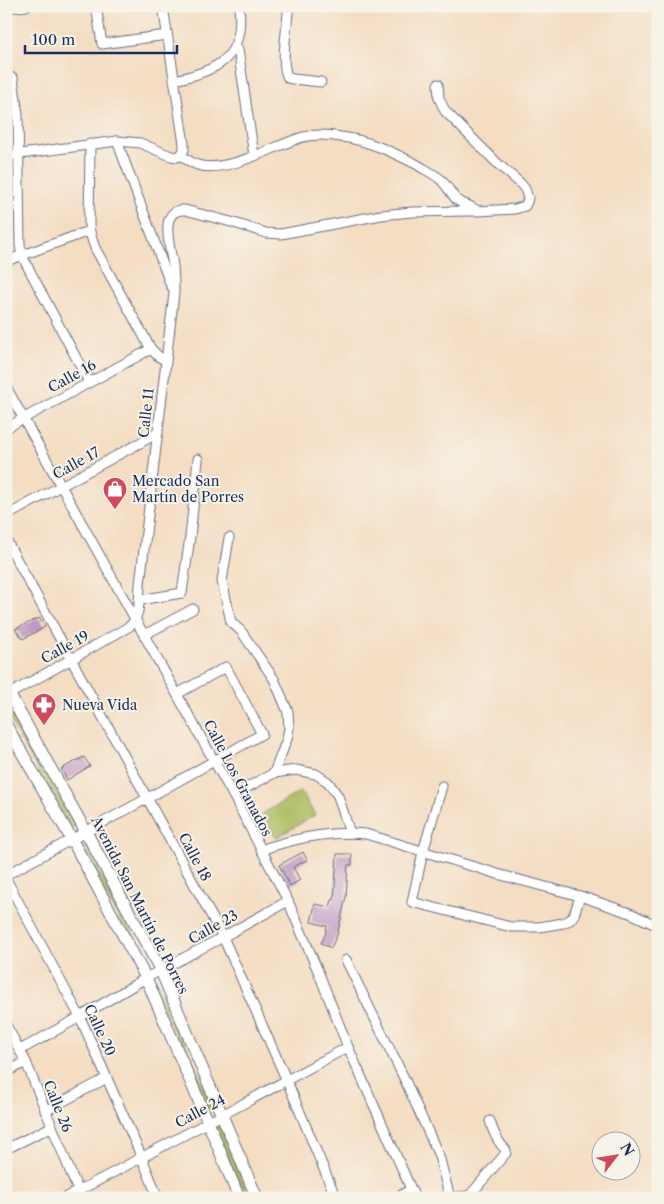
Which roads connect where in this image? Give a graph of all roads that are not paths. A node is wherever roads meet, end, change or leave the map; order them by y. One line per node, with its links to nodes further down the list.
1 (26, 6): 6 (street)
2 (96, 6): 7 (street)
3 (163, 6): 7 (street)
4 (238, 6): 8 (street)
5 (288, 6): 11 (street)
6 (6, 8)
7 (167, 35): 10 (street)
8 (235, 46): 10 (street); 18 (street)
9 (6, 77): 15 (street)
10 (174, 80): 16 (street)
11 (321, 82)
12 (438, 84): 19 (street)
13 (118, 140): 14 (street); 16 (street); 23 (street)
14 (90, 144): 15 (street); 20 (street)
15 (19, 155): 17 (street); 21 (street)
16 (181, 155): 18 (street)
17 (6, 156)
18 (254, 156): 19 (street)
19 (478, 211): 23 (street, Calle 11)
20 (89, 231): 21 (street); 24 (street)
21 (22, 256): 22 (street); 26 (street)
22 (6, 261)
23 (174, 293): 25 (street, Calle 11)
24 (151, 349): 25 (street); 26 (street, Calle 16)
25 (166, 360): 30 (street, Calle 11)
26 (89, 382): 28 (street, Calle 16)
27 (6, 387): 28 (street, Calle Los Granados)
28 (24, 419): 29 (street, Calle 16); 32 (street, Calle Los Granados)
29 (6, 428)
30 (158, 433): 32 (street, Calle 17); 36 (street, Calle 11)
31 (198, 459): 36 (street)
32 (61, 486): 33 (street, Calle 17); 38 (street, Calle Los Granados)
33 (6, 516)
34 (229, 538): 45 (street)
35 (6, 540): 40 (street, Calle 18)
36 (139, 600): 38 (street, Calle 11)
37 (193, 609): 39 (street)
38 (136, 620): 39 (street, Calle Los Granados); 40 (street, Calle 19)
39 (144, 634): 42 (street, Calle Los Granados)
40 (72, 659): 41 (street, Calle 19); 48 (street, Calle 18)
41 (7, 693): 49 (main road, Avenida San Martín de Porres)
42 (177, 694): 44 (street, Calle Los Granados); 44 (street)
43 (6, 724): 51 (main road, Avenida San Martín de Porres)
44 (214, 761): 47 (street, Calle Los Granados); 48 (street)
45 (274, 773): 47 (street); 50 (street)
46 (442, 786): 53 (street)
47 (233, 795): 52 (street, Calle Los Granados)
48 (148, 798): 49 (street); 59 (street, Calle 18)
49 (86, 832): 51 (street); 61 (main road, Avenida San Martín de Porres)
50 (350, 833): 52 (street); 53 (street)
51 (72, 840): 54 (street); 62 (main road, Avenida San Martín de Porres)
52 (261, 850): 57 (street, Calle Los Granados)
53 (423, 852): 56 (street); 56 (street)
54 (6, 875)
55 (6, 879): 63 (street, Calle 20)
56 (580, 896): 58 (street)
57 (288, 901): 59 (street, Calle 23); 65 (street, Calle Los Granados)
58 (658, 926)
59 (223, 937): 61 (street, Calle 23); 70 (street, Calle 18)
60 (346, 960): 73 (street)
61 (161, 971): 62 (street, Calle 23); 72 (main road, Avenida San Martín de Porres)
62 (146, 978): 63 (street, Calle 23); 74 (main road, Avenida San Martín de Porres)
63 (80, 1017): 66 (street, Calle 23); 69 (street, Calle 20)
64 (6, 1025): 66 (street, Calle 26)
65 (348, 1047): 70 (street, Calle 24); 79 (street, Calle Los Granados)
66 (20, 1050): 67 (street, Calle 26)
67 (26, 1062): 68 (street); 71 (street, Calle 26)
68 (6, 1072)
69 (107, 1078): 71 (street); 77 (street, Calle 20)
70 (287, 1081): 72 (street, Calle 24); 84 (street, Calle 18)
71 (45, 1111): 75 (street, Calle 26)
72 (222, 1115): 74 (street, Calle 24); 83 (main road, Avenida San Martín de Porres)
73 (490, 1121)
74 (208, 1122): 77 (street, Calle 24); 82 (main road, Avenida San Martín de Porres)
75 (51, 1127): 76 (street); 78 (street, Calle 26)
76 (6, 1149)
77 (142, 1158): 78 (street, Calle 24); 81 (street, Calle 20)
78 (79, 1194): 80 (street, Calle 24)
79 (413, 1194): 85 (street)
80 (65, 1198)
81 (158, 1198)
82 (239, 1198)
83 (257, 1198)
84 (336, 1198)
85 (397, 1198)

